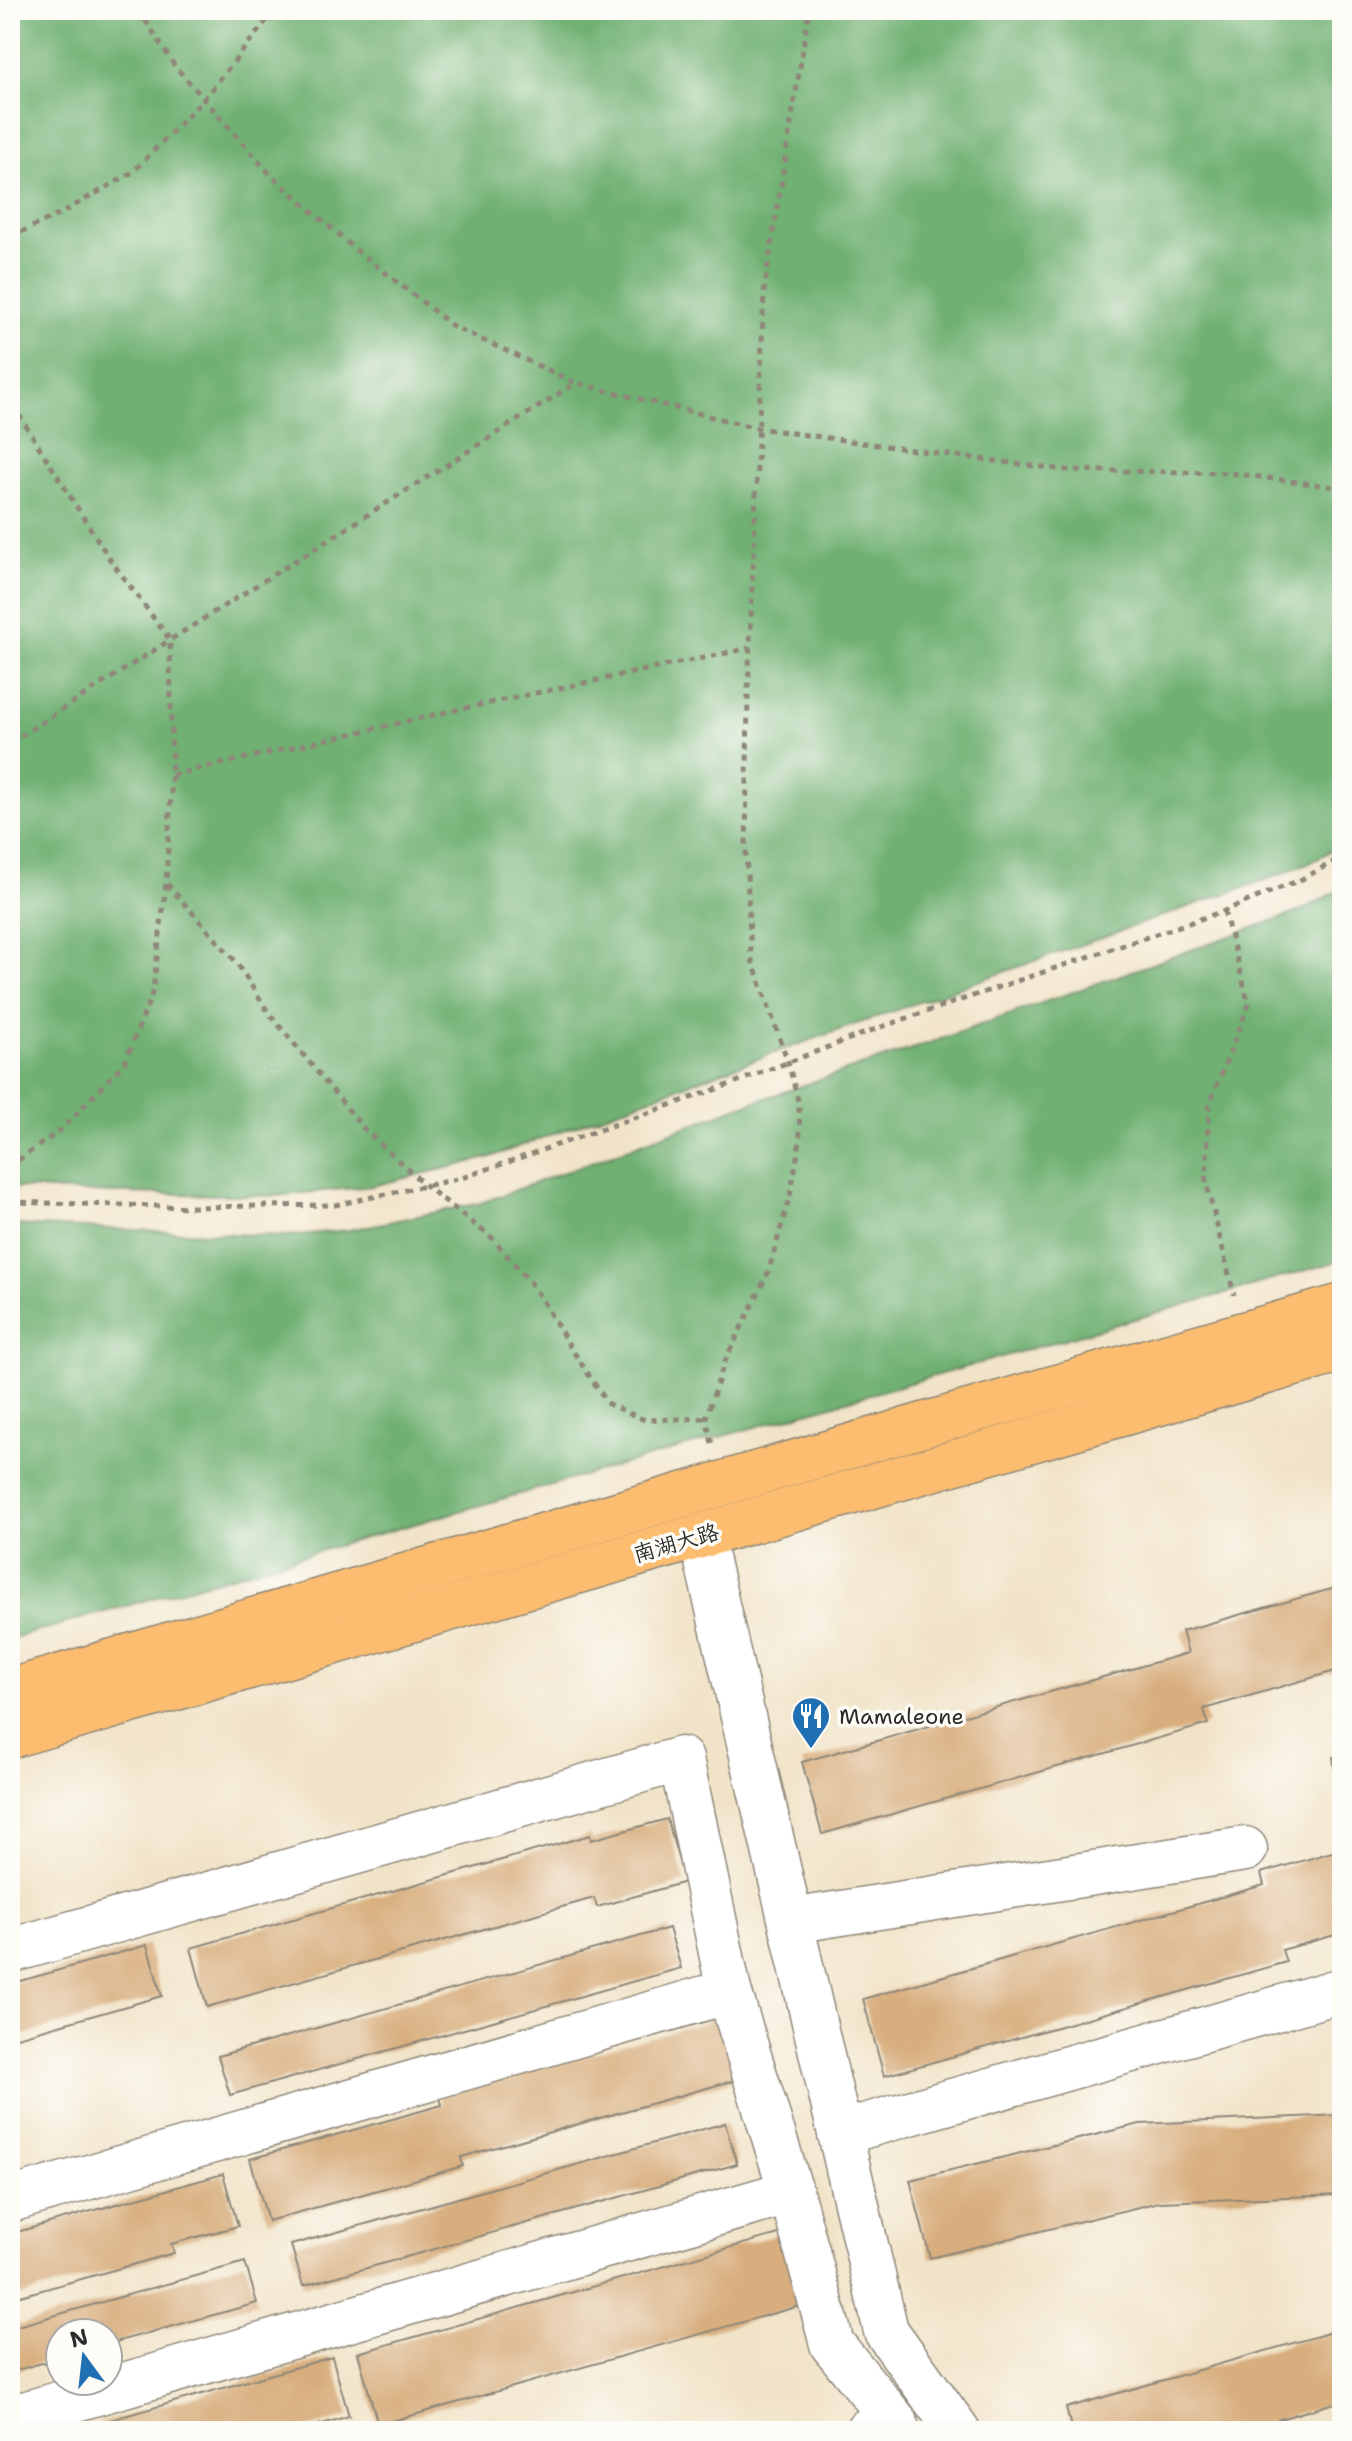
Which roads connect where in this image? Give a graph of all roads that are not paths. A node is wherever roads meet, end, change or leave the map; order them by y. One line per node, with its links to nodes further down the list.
1 (1342, 1306): 4 (main road, 南湖大路)
2 (1342, 1350): 3 (main road, 南湖大路)
3 (701, 1536): 5 (main road, 南湖大路); 7 (street)
4 (10, 1691)
5 (10, 1736)
6 (1245, 1849): 7 (street)
7 (791, 1921): 11 (street)
8 (10, 1951): 10 (street)
9 (1342, 1990): 11 (street)
10 (729, 1991): 12 (street); 13 (street)
11 (840, 2133): 16 (street)
12 (791, 2192): 14 (street); 15 (street)
13 (10, 2200)
14 (10, 2418)
15 (867, 2431)
16 (958, 2431)

